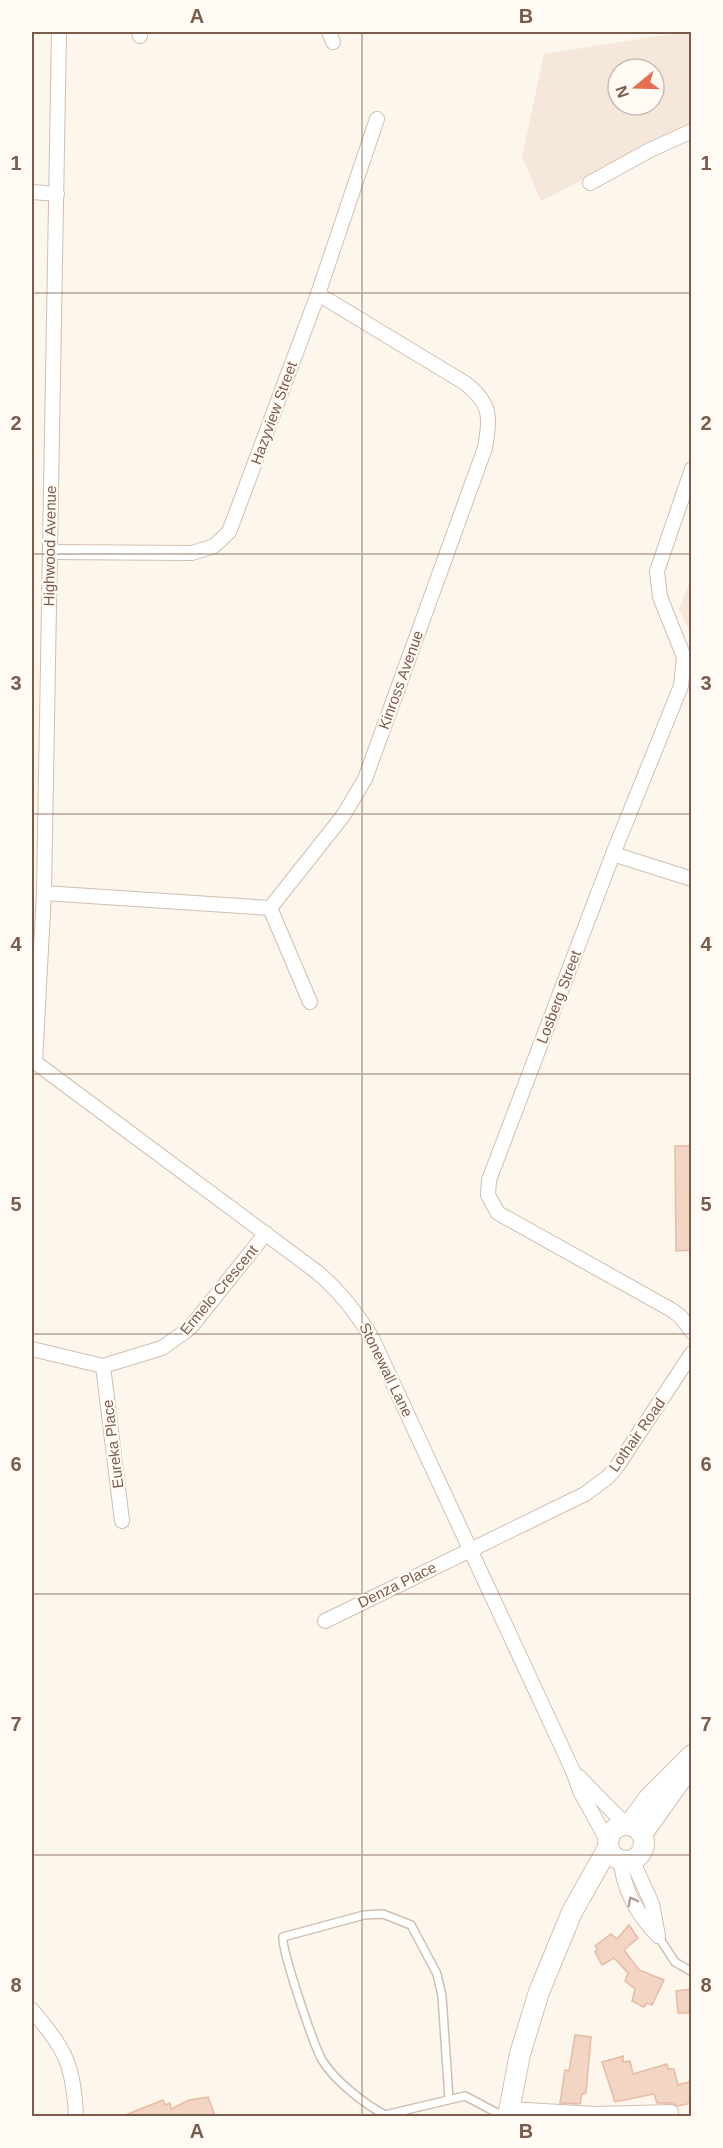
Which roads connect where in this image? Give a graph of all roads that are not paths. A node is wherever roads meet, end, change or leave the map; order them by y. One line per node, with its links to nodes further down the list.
1 (59, 32): 6 (street, Highwood Avenue)
2 (377, 118): 7 (street, Hazyview Street)
3 (692, 130): 4 (street)
4 (590, 183)
5 (32, 192): 6 (street)
6 (57, 194): 9 (street, Highwood Avenue)
7 (318, 294): 9 (street, Hazyview Street); 13 (street, Kinross Avenue)
8 (692, 469): 10 (street, Losberg Street)
9 (50, 552): 12 (street, Highwood Avenue)
10 (613, 854): 11 (street); 17 (street, Losberg Street)
11 (692, 879)
12 (44, 893): 13 (street); 15 (street, Highwood Avenue)
13 (270, 908): 14 (street)
14 (310, 1002)
15 (33, 1061): 16 (street, Stonewall Lane)
16 (266, 1233): 20 (street, Ermelo Crescent); 22 (street, Stonewall Lane)
17 (690, 1329)
18 (32, 1349): 20 (street, Ermelo Crescent)
19 (692, 1353): 22 (street, Lothair Road)
20 (103, 1366): 21 (street, Eureka Place)
21 (122, 1521)
22 (470, 1549): 23 (street, Denza Place); 26 (street, Stonewall Lane)
23 (325, 1621)
24 (692, 1755): 27 (street)
25 (692, 1760): 27 (street)
26 (573, 1771): 27 (street, Stonewall Lane); 28 (street, Stonewall Lane)
27 (632, 1828): 28 (street); 28 (street)
28 (617, 1853): 29 (street, Stonewall Lane); 34 (street)
29 (658, 1936): 30 (lane)
30 (692, 1972)
31 (32, 2010): 35 (street)
32 (449, 2099): 32 (lane); 34 (lane)
33 (671, 2112): 34 (street)
34 (507, 2114)
35 (76, 2116)

